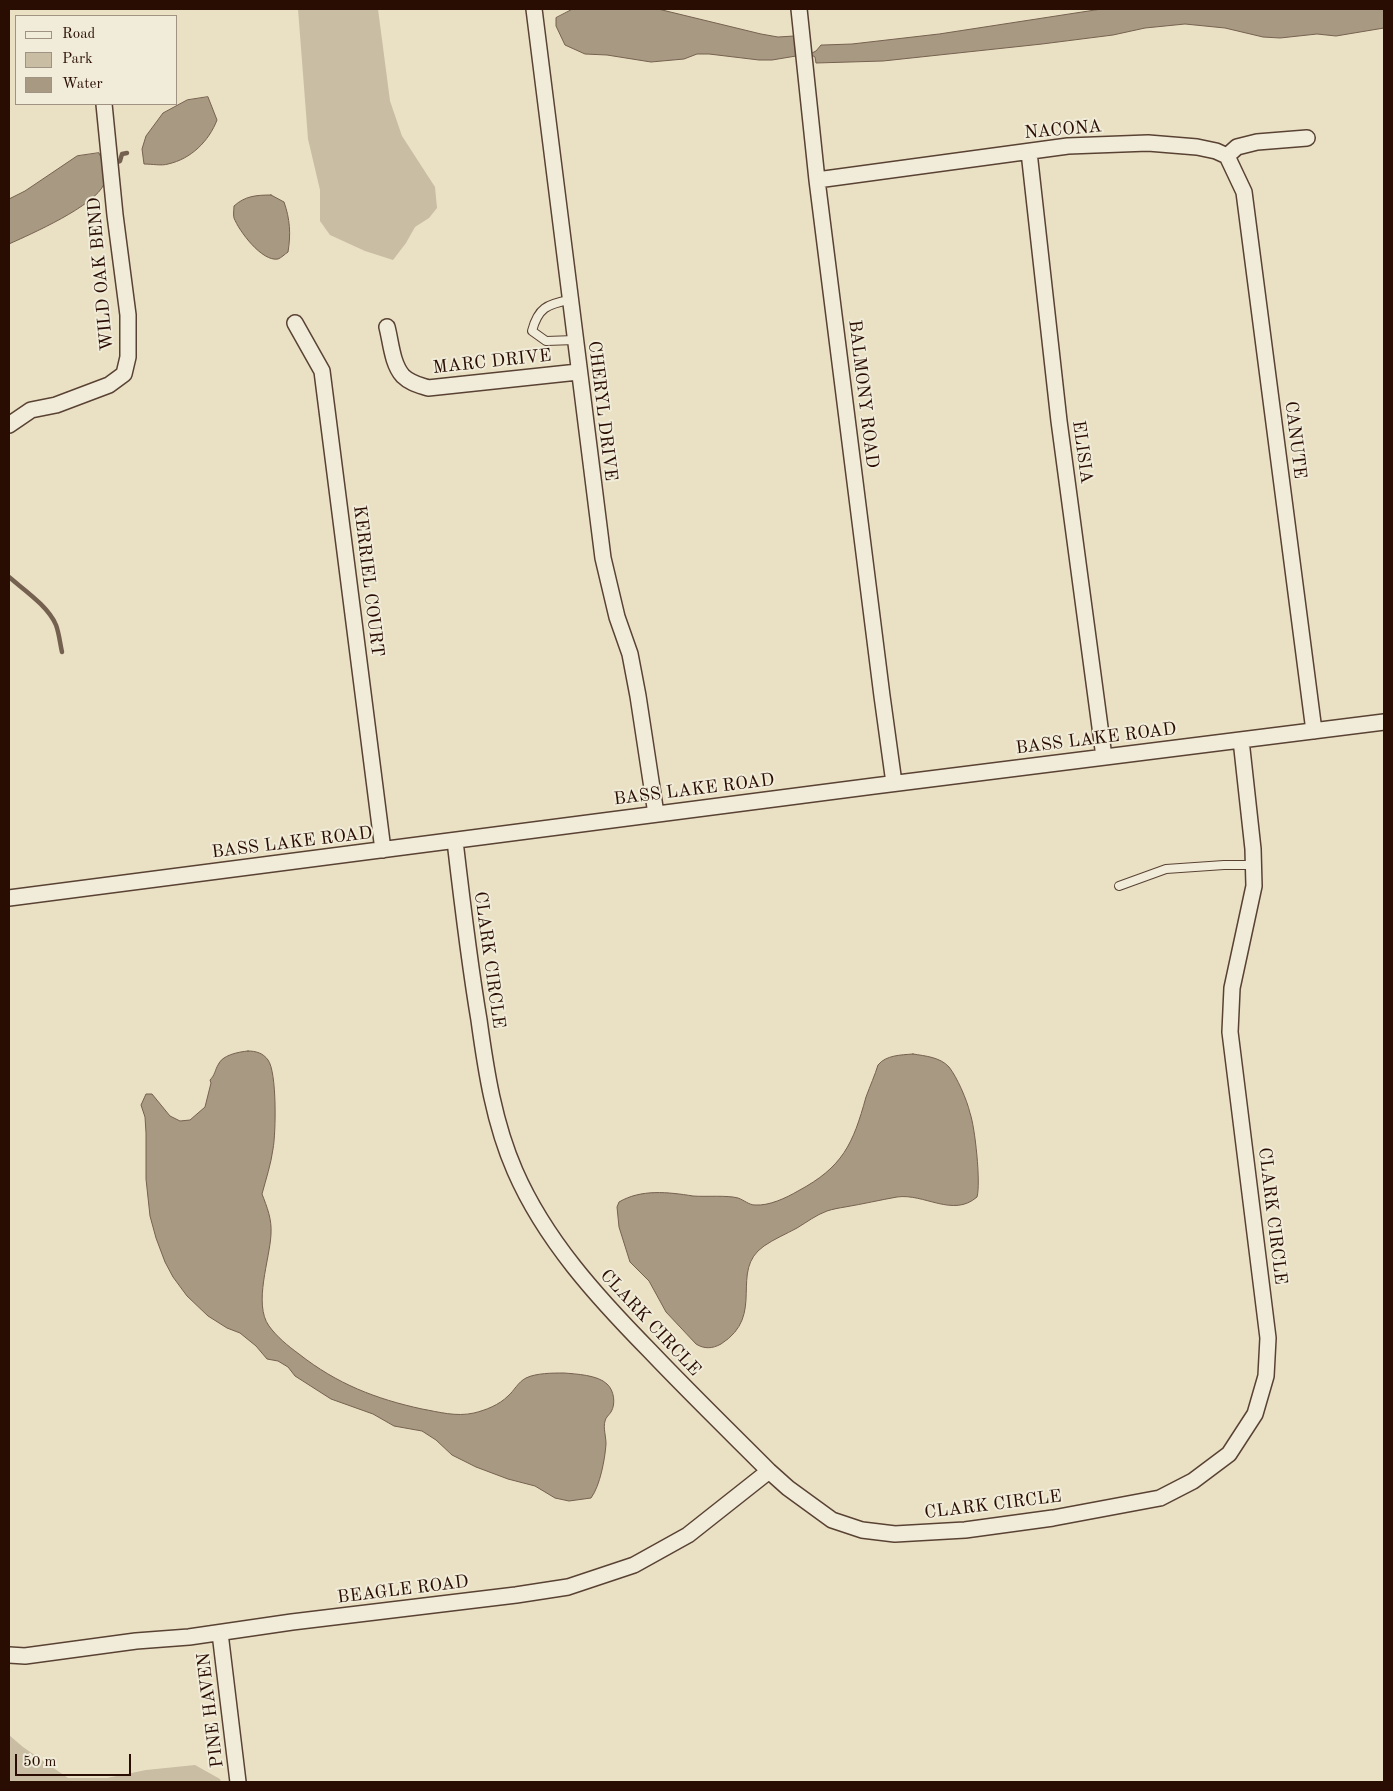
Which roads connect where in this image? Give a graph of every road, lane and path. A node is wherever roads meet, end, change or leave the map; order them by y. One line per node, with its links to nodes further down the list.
1 (534, 9): 8 (street, CHERYL DRIVE)
2 (799, 9): 7 (street, BALMONY ROAD)
3 (104, 105): 13 (street, WILD OAK BEND)
4 (1307, 138): 6 (street)
5 (1029, 152): 6 (street, NACONA); 7 (street, NACONA); 17 (street, ELISIA)
6 (1227, 156): 15 (street, CANUTE)
7 (817, 180): 18 (street, BALMONY ROAD)
8 (570, 300): 11 (street, CHERYL DRIVE); 11 (lane)
9 (295, 323): 21 (street, KERRIEL COURT)
10 (387, 327): 12 (street, MARC DRIVE)
11 (574, 340): 12 (street, CHERYL DRIVE)
12 (578, 372): 19 (street, CHERYL DRIVE)
13 (9, 425)
14 (1384, 722): 15 (street, BASS LAKE ROAD)
15 (1314, 731): 16 (street, BASS LAKE ROAD)
16 (1242, 740): 17 (street, BASS LAKE ROAD); 22 (street, CLARK CIRCLE)
17 (1104, 757): 18 (street, BASS LAKE ROAD)
18 (894, 783): 19 (street, BASS LAKE ROAD)
19 (656, 814): 20 (street, BASS LAKE ROAD)
20 (455, 841): 21 (street, BASS LAKE ROAD); 25 (street, CLARK CIRCLE)
21 (384, 850): 24 (street, BASS LAKE ROAD)
22 (1254, 865): 23 (lane); 25 (street, CLARK CIRCLE)
23 (1120, 886)
24 (9, 898)
25 (770, 1471): 26 (street, BEAGLE ROAD)
26 (220, 1633): 27 (street, BEAGLE ROAD); 28 (street, PINE HAVEN)
27 (9, 1655)
28 (238, 1782)

